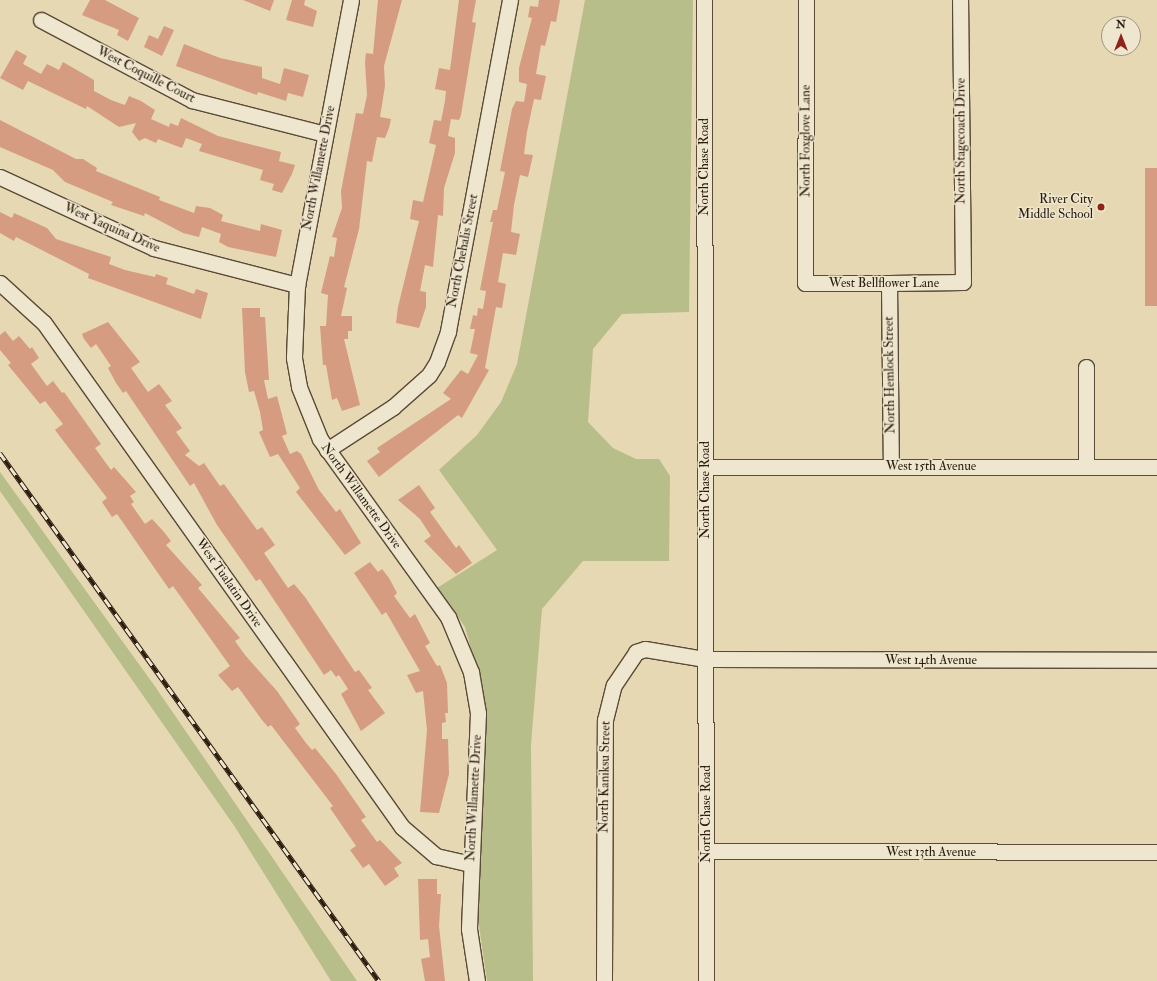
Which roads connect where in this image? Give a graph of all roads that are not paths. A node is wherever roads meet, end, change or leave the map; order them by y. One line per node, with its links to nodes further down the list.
1 (351, 0): 7 (street, North Willamette Drive)
2 (510, 0): 15 (street, North Chehalis Street)
3 (704, 0): 17 (street, North Chase Road)
4 (806, 0): 11 (street, North Foxglove Lane)
5 (960, 0): 9 (street, North Stagecoach Drive)
6 (41, 20): 7 (street, West Coquille Court)
7 (325, 134): 13 (street, North Willamette Drive)
8 (0, 177): 13 (street, West Yaquina Drive)
9 (963, 282): 12 (street, West Bellflower Lane)
10 (0, 283): 24 (street, West Tualatin Drive)
11 (805, 283): 12 (street, West Bellflower Lane)
12 (889, 283): 16 (street, North Hemlock Street)
13 (297, 285): 15 (street, North Willamette Drive)
14 (1086, 367): 18 (street)
15 (327, 450): 24 (street, North Willamette Drive)
16 (892, 466): 17 (street, West 15th Avenue); 18 (street, West 15th Avenue)
17 (706, 467): 20 (street, North Chase Road)
18 (1086, 467): 19 (street, West 15th Avenue)
19 (1157, 467)
20 (705, 659): 21 (street, West 14th Avenue); 22 (street, North Chase Road); 26 (street, North Kaniksu Street)
21 (1157, 660)
22 (706, 851): 23 (street, West 13th Avenue); 27 (street, North Chase Road)
23 (1157, 852)
24 (470, 864): 25 (street, North Willamette Drive)
25 (477, 981)
26 (604, 981)
27 (706, 981)

